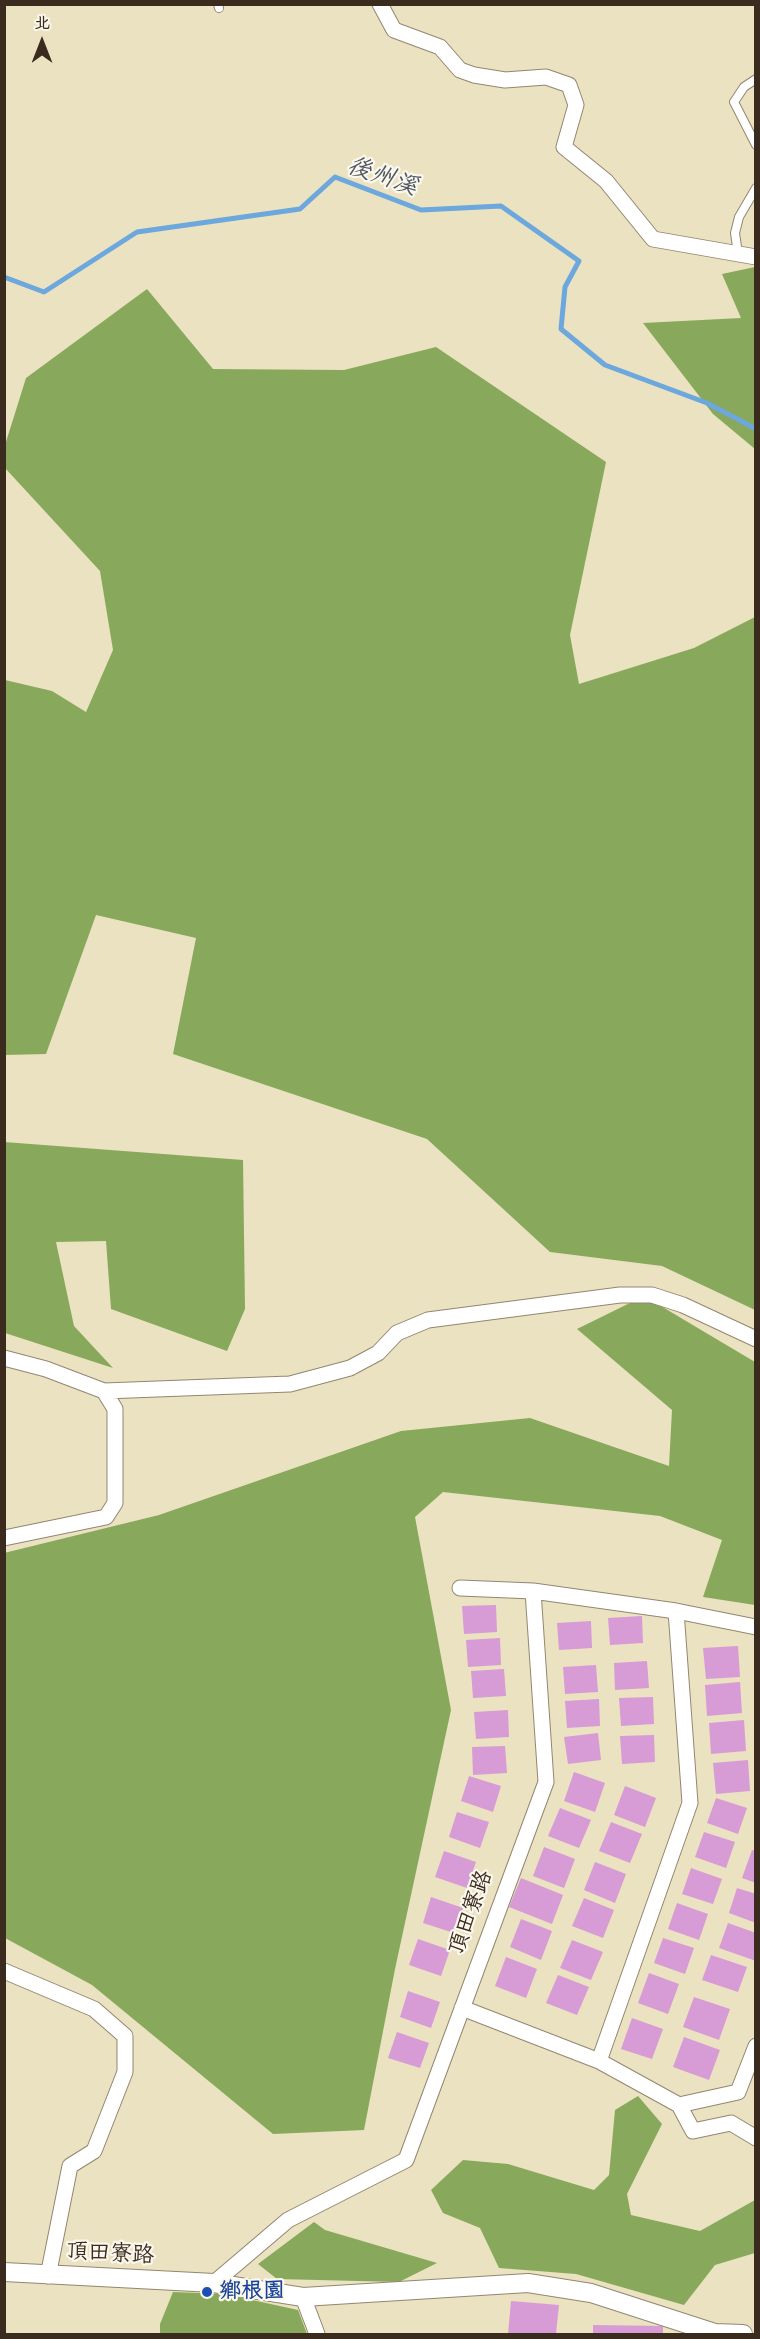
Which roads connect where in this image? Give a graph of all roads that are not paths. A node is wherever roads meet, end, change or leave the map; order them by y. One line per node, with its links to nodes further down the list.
1 (380, 4): 5 (street)
2 (756, 80): 3 (lane)
3 (756, 145)
4 (756, 188): 5 (lane)
5 (738, 254): 6 (street)
6 (756, 257)
7 (756, 1339): 9 (street)
8 (4, 1358): 9 (street)
9 (104, 1391): 10 (street)
10 (4, 1538)
11 (460, 1588): 12 (street)
12 (533, 1591): 13 (street); 16 (street, 頂田寮路)
13 (676, 1611): 14 (street); 18 (street)
14 (756, 1627)
15 (4, 1971): 22 (street)
16 (462, 2008): 18 (street); 23 (street, 頂田寮路)
17 (756, 2046): 19 (street)
18 (599, 2061): 19 (street)
19 (679, 2105): 20 (street)
20 (756, 2138)
21 (4, 2272): 22 (street, 頂田寮路)
22 (48, 2276): 23 (street, 頂田寮路)
23 (214, 2283): 24 (street, 頂田寮路)
24 (303, 2298): 25 (street); 26 (street, 頂田寮路)
25 (317, 2334)
26 (744, 2334)

